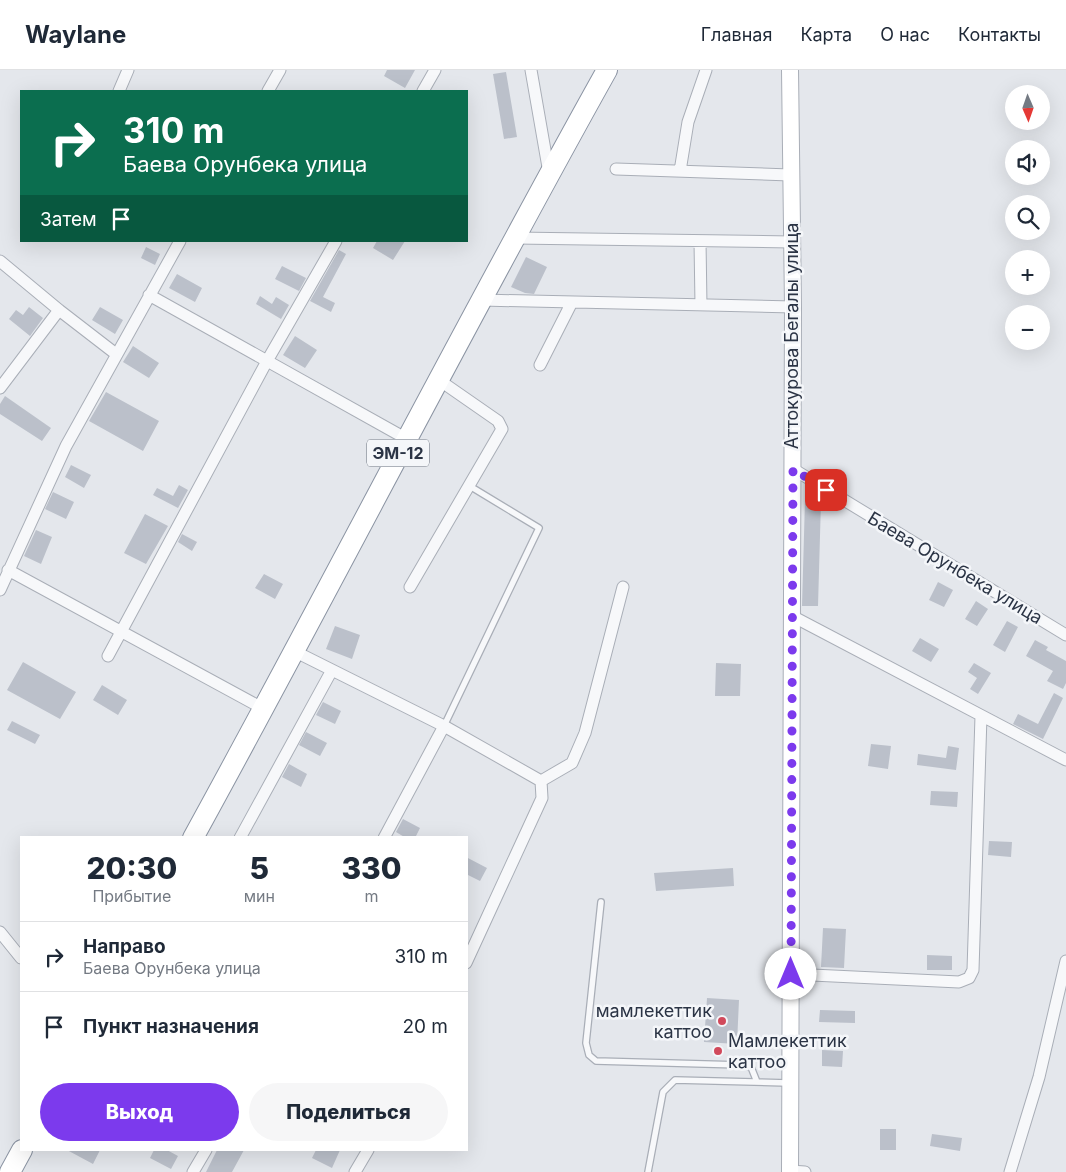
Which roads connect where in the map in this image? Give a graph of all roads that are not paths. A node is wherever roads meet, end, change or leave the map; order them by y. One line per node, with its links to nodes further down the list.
1 (128, 70): 8 (street)
2 (280, 70): 9 (street)
3 (435, 70): 10 (street)
4 (531, 70): 13 (street)
5 (607, 70): 13 (highway, ЭМ-12)
6 (706, 70): 12 (street)
7 (790, 70): 14 (main road, Аттокурова Бегалы улица)
8 (119, 90)
9 (269, 90)
10 (424, 90)
11 (616, 169): 12 (street)
12 (680, 171): 14 (street)
13 (549, 173): 15 (highway, ЭМ-12)
14 (790, 175): 19 (main road, Аттокурова Бегалы улица)
15 (515, 238): 16 (street); 22 (highway, ЭМ-12)
16 (700, 241): 19 (street); 24 (street)
17 (179, 242): 21 (street)
18 (335, 242): 28 (street)
19 (791, 242): 25 (main road, Аттокурова Бегалы улица)
20 (0, 261): 26 (street)
21 (149, 296): 27 (street); 28 (street)
22 (482, 300): 23 (street); 30 (highway, ЭМ-12)
23 (572, 302): 24 (street); 29 (street)
24 (701, 305): 25 (street)
25 (793, 307): 33 (main road, Аттокурова Бегалы улица)
26 (59, 310): 27 (street); 31 (street)
27 (116, 354): 35 (street)
28 (267, 361): 32 (street); 40 (street)
29 (540, 365)
30 (439, 380): 32 (highway, ЭМ-12); 34 (street)
31 (0, 388)
32 (405, 438): 42 (highway, ЭМ-12)
33 (793, 469): 39 (main road, Аттокурова Бегалы улица); 41 (street, Баева Орунбека улица)
34 (468, 485): 36 (street); 47 (lane)
35 (8, 570): 38 (street); 40 (street)
36 (410, 587)
37 (623, 587): 49 (street)
38 (0, 590)
39 (792, 616): 46 (street); 58 (main road, Аттокурова Бегалы улица)
40 (122, 630): 43 (street); 45 (street)
41 (1065, 632)
42 (294, 651): 44 (street); 45 (highway, ЭМ-12)
43 (108, 656)
44 (332, 670): 47 (street); 51 (street)
45 (264, 709): 50 (highway, ЭМ-12)
46 (981, 716): 48 (street); 58 (street)
47 (444, 726): 49 (street); 52 (street)
48 (1066, 760)
49 (541, 781): 56 (street)
50 (194, 836)
51 (241, 836)
52 (385, 836)
53 (601, 902): 59 (lane)
54 (0, 932): 55 (street)
55 (20, 957)
56 (468, 959)
57 (1066, 961): 70 (street)
58 (791, 974): 60 (main road, Аттокурова Бегалы улица)
59 (757, 1082): 60 (lane); 67 (lane)
60 (790, 1083): 68 (main road, Аттокурова Бегалы улица)
61 (21, 1151): 64 (highway)
62 (205, 1151): 65 (street)
63 (367, 1151): 66 (street)
64 (10, 1172)
65 (193, 1172)
66 (355, 1172)
67 (648, 1172)
68 (790, 1172): 69 (street)
69 (805, 1172)
70 (1010, 1172)

